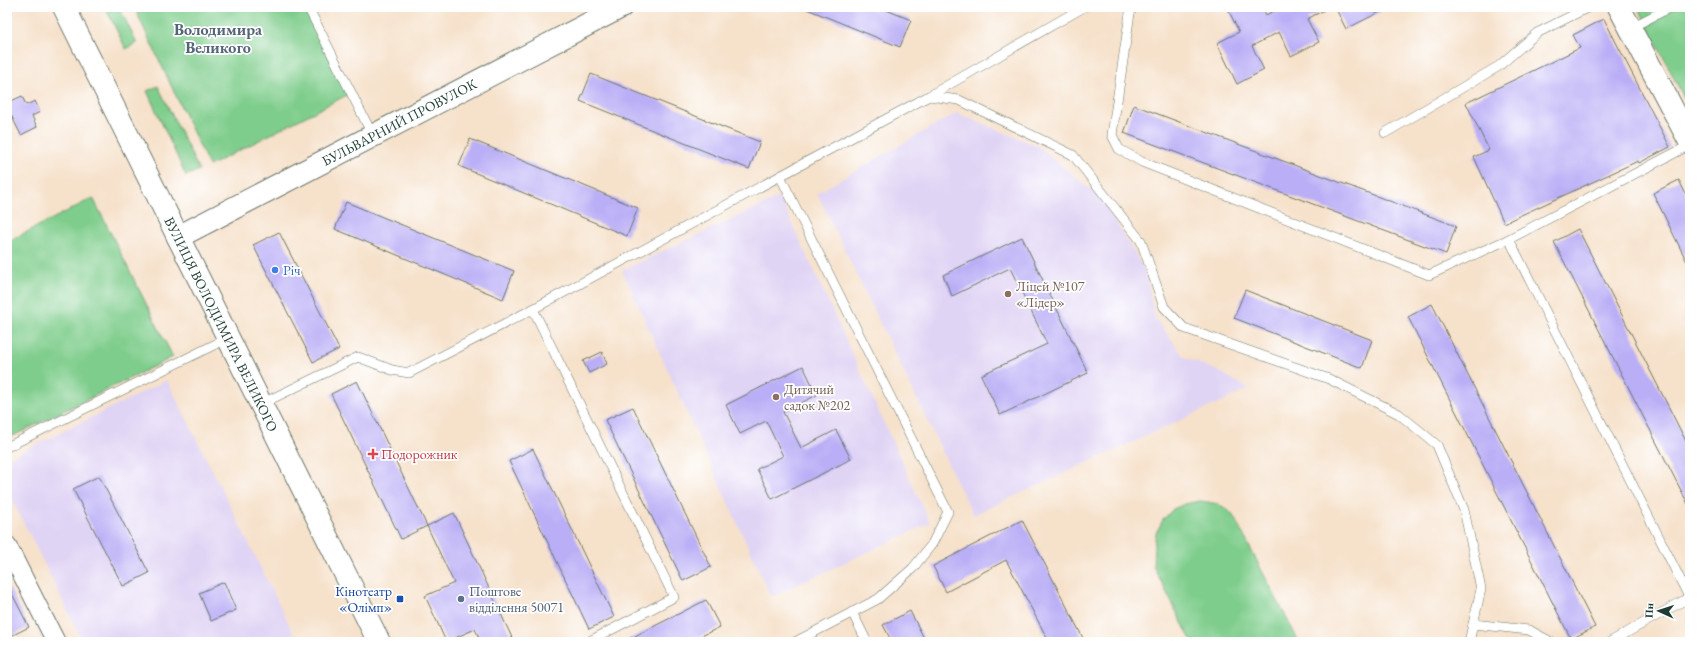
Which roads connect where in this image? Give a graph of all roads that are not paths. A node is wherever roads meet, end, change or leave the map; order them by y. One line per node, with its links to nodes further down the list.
1 (63, 7): 15 (main road, ВУЛИЦЯ ВОЛОДИМИРА ВЕЛИКОГО)
2 (308, 7): 12 (lane)
3 (621, 7): 12 (main road, БУЛЬВАРНИЙ ПРОВУЛОК)
4 (1084, 7): 10 (lane)
5 (1134, 7): 16 (lane)
6 (1589, 7): 11 (lane)
7 (1620, 7): 9 (main road)
8 (1671, 7): 9 (lane)
9 (1630, 28): 13 (main road)
10 (929, 96): 14 (lane); 24 (lane)
11 (1385, 133)
12 (373, 136): 15 (main road, БУЛЬВАРНИЙ ПРОВУЛОК)
13 (1690, 144): 16 (lane)
14 (780, 176): 17 (lane); 23 (lane)
15 (178, 237): 18 (main road, ВУЛИЦЯ ВОЛОДИМИРА ВЕЛИКОГО)
16 (1509, 239): 22 (lane)
17 (533, 309): 19 (lane); 27 (lane)
18 (228, 338): 19 (main road, ВУЛИЦЯ ВОЛОДИМИРА ВЕЛИКОГО); 20 (lane)
19 (261, 404): 26 (main road, ВУЛИЦЯ ВОЛОДИМИРА ВЕЛИКОГО)
20 (7, 447)
21 (7, 547): 25 (street)
22 (1690, 598): 32 (lane)
23 (852, 612): 28 (lane); 29 (lane)
24 (1473, 624): 30 (lane); 31 (lane)
25 (56, 642)
26 (379, 642)
27 (588, 642)
28 (795, 642)
29 (867, 642)
30 (1469, 642)
31 (1551, 642)
32 (1610, 642)

